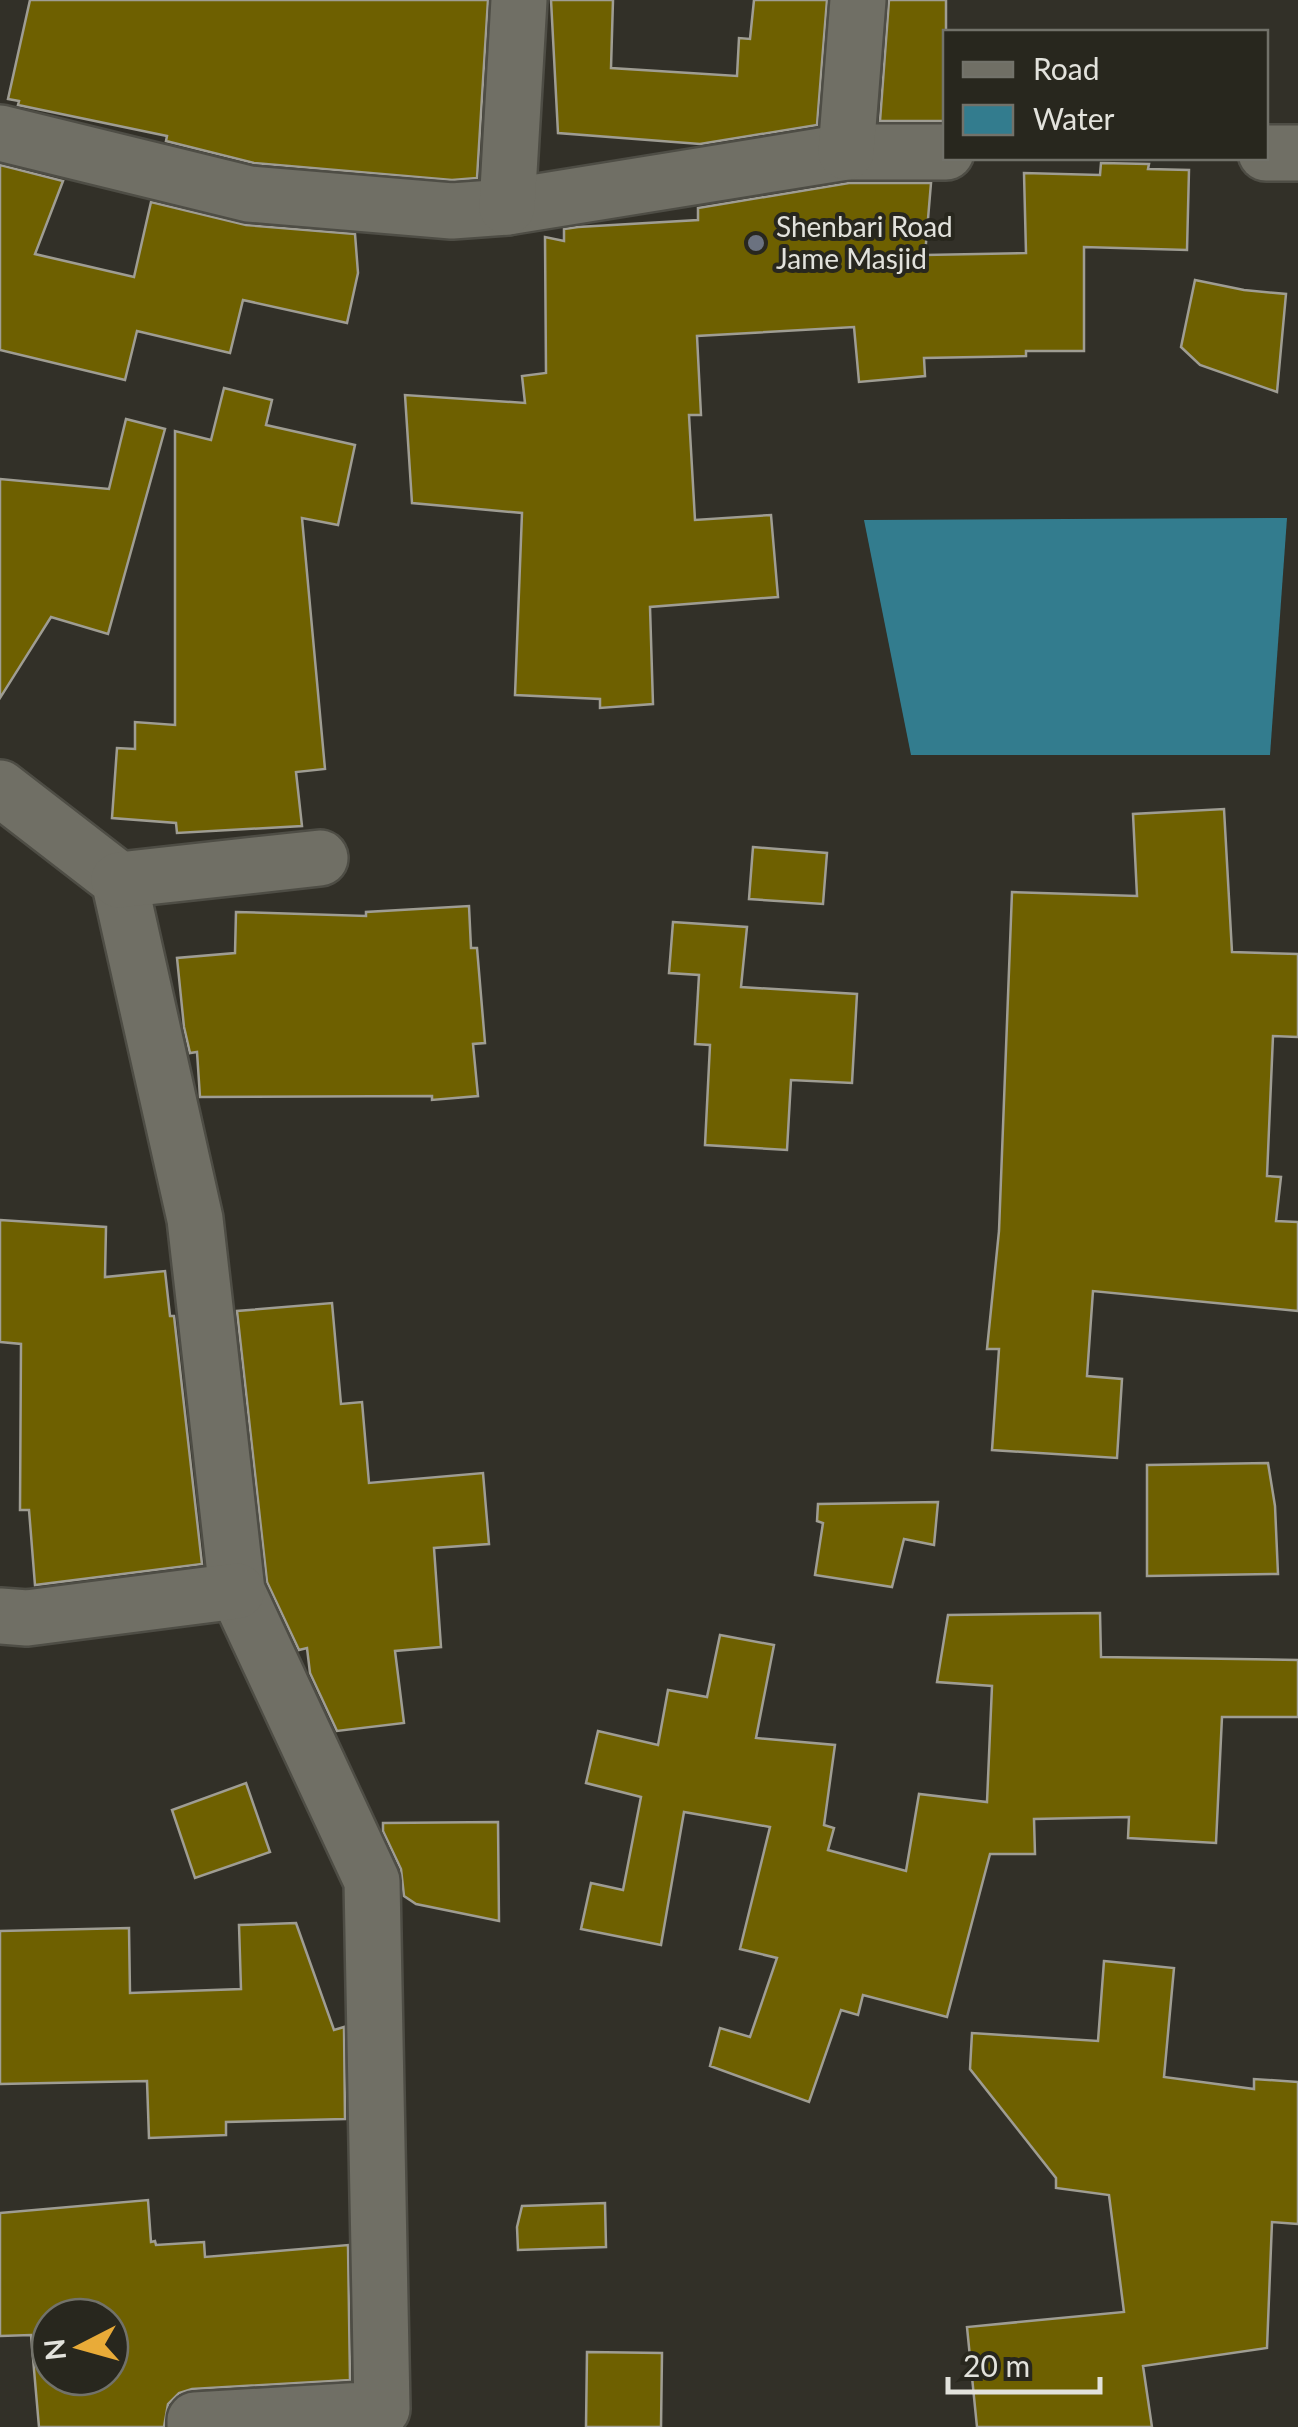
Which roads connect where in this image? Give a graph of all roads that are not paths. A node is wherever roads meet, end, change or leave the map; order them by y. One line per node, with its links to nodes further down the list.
1 (519, 0): 8 (street)
2 (858, 0): 4 (street)
3 (0, 133): 8 (street)
4 (846, 152): 5 (street); 8 (street)
5 (943, 152)
6 (1268, 153): 7 (street)
7 (1298, 153)
8 (507, 207)
9 (0, 788): 11 (street)
10 (320, 858): 11 (street)
11 (119, 880): 12 (street)
12 (237, 1591): 13 (street); 14 (street)
13 (0, 1616)
14 (195, 2427)

